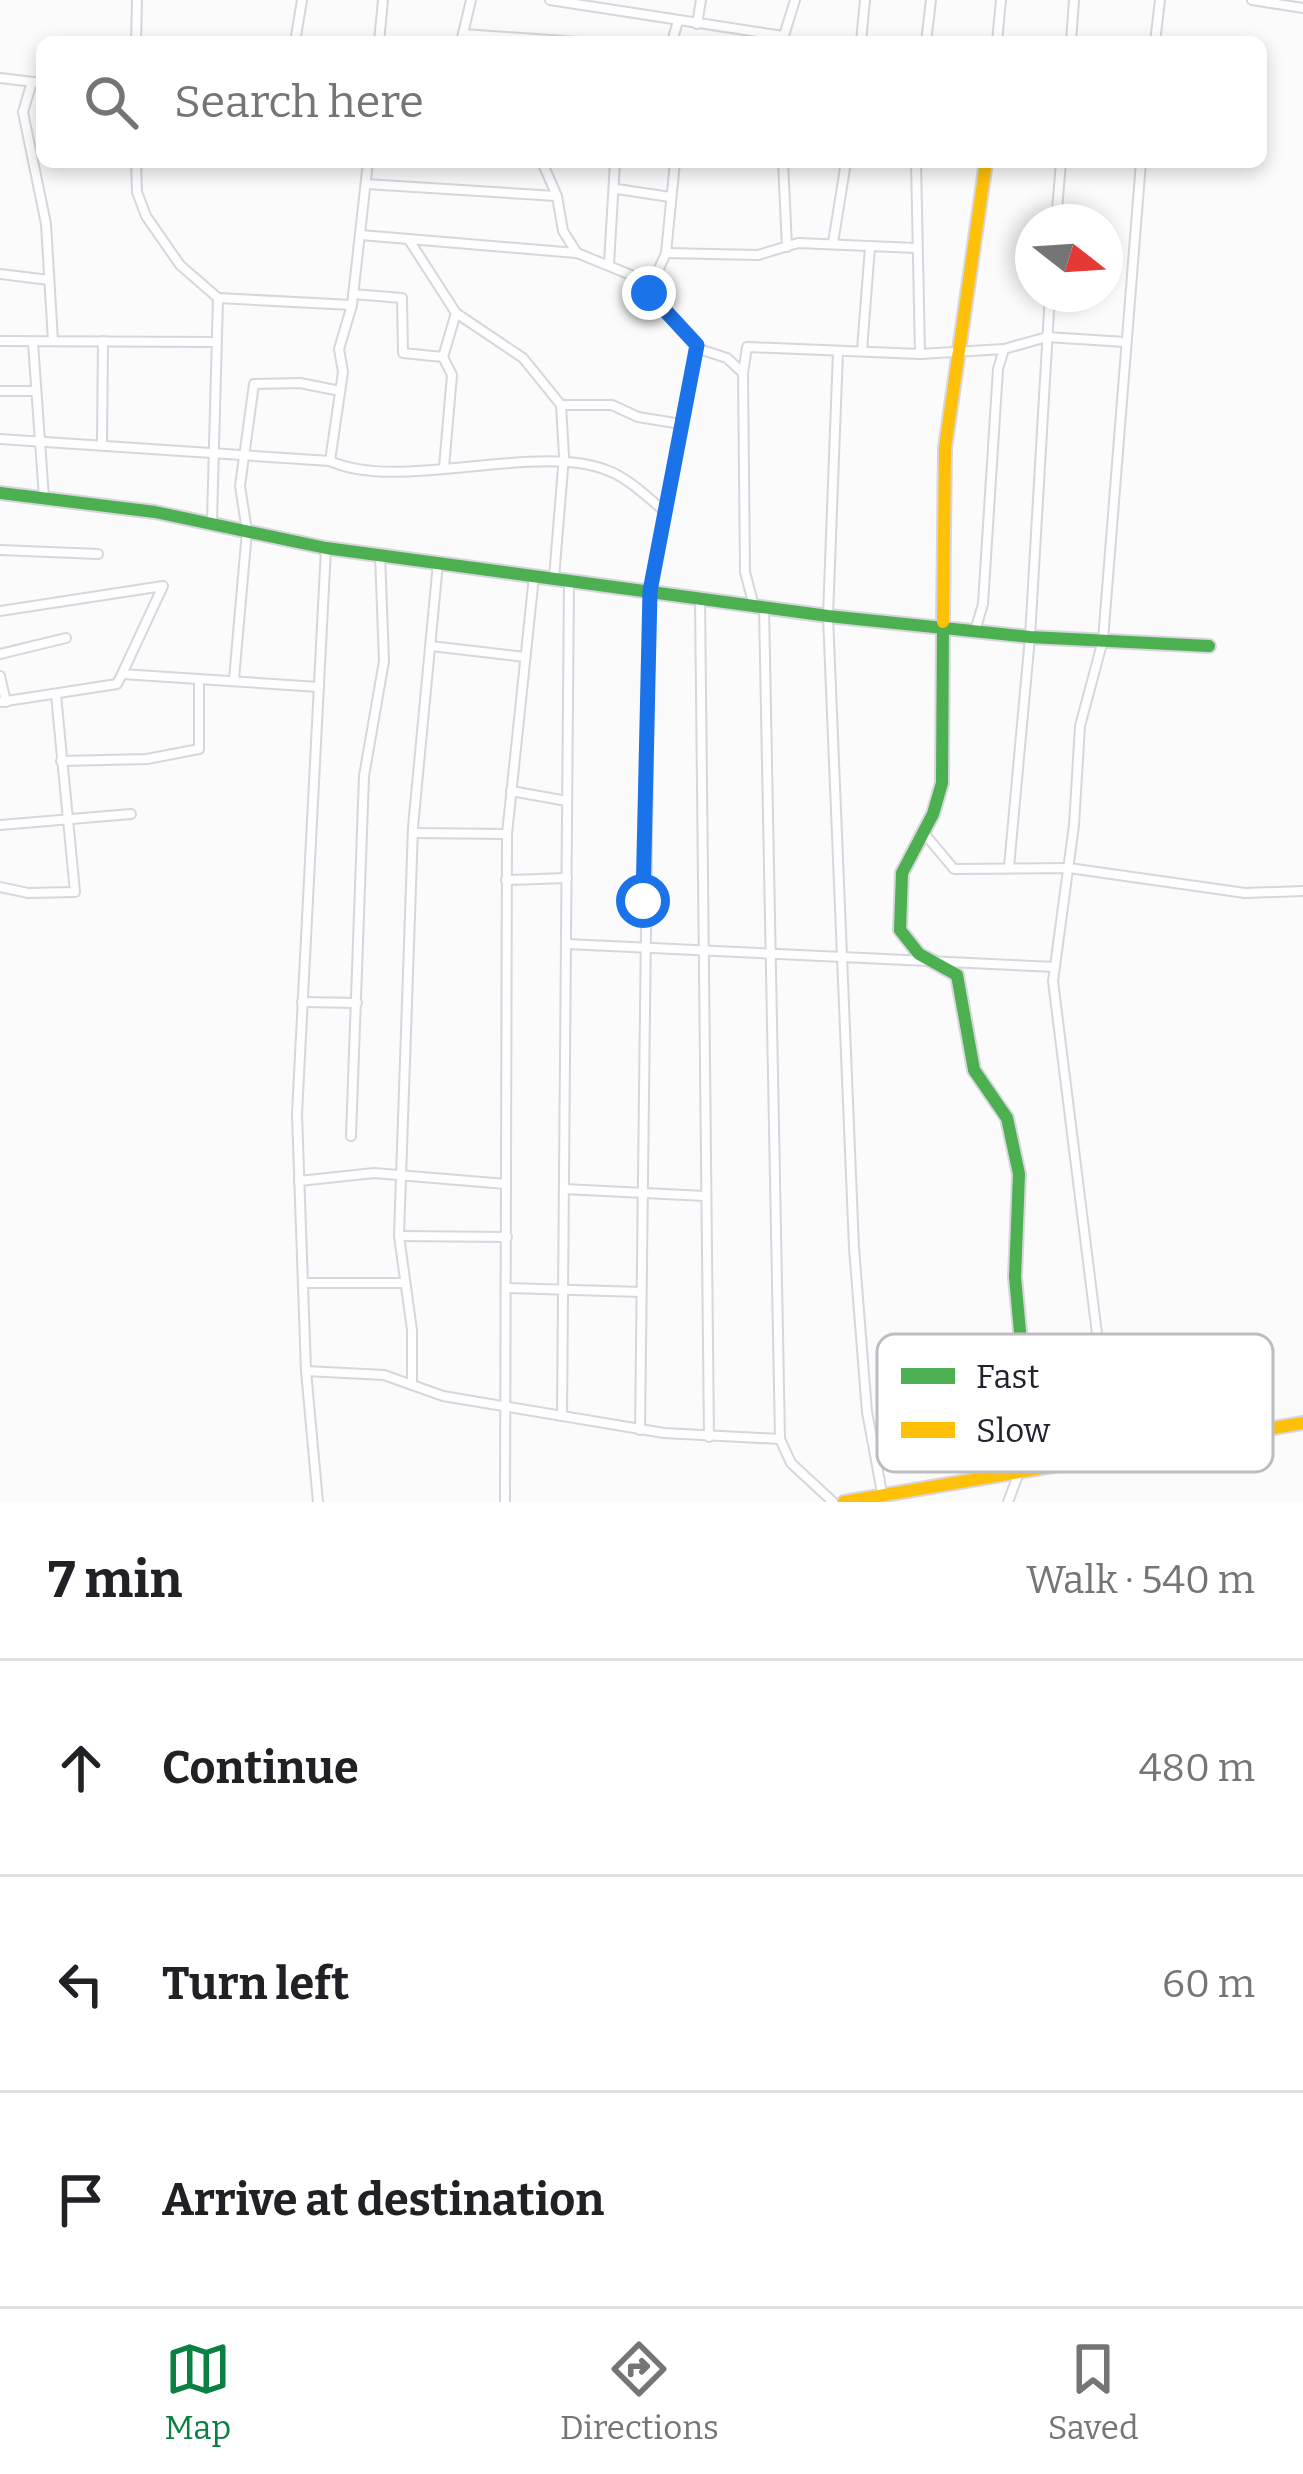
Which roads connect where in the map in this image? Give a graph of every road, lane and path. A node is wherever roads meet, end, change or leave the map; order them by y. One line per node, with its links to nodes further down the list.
1 (137, 0): 18 (street)
2 (302, 0): 19 (street)
3 (383, 0): 20 (street)
4 (471, 0): 21 (street)
5 (550, 0): 16 (street)
6 (701, 0): 17 (street)
7 (795, 0): 24 (street)
8 (865, 0): 25 (street)
9 (931, 0): 26 (street)
10 (1001, 0): 27 (street)
11 (1074, 0): 28 (street)
12 (1160, 0): 29 (street)
13 (1252, 0): 14 (street)
14 (1283, 2): 15 (street)
15 (1303, 8)
16 (678, 21): 17 (street); 22 (street)
17 (698, 24): 23 (street)
18 (136, 36)
19 (296, 36)
20 (380, 36)
21 (462, 36)
22 (674, 36)
23 (766, 36)
24 (784, 36)
25 (861, 36)
26 (927, 36)
27 (998, 36)
28 (1071, 36)
29 (1157, 36)
30 (0, 78): 31 (street)
31 (36, 82)
32 (36, 84): 59 (street)
33 (136, 168): 61 (street)
34 (367, 168): 44 (street)
35 (545, 168): 46 (street)
36 (615, 168): 45 (street)
37 (674, 168): 47 (street)
38 (783, 168): 52 (street)
39 (845, 168): 51 (street)
40 (916, 168): 54 (street)
41 (985, 168): 76 (street)
42 (1060, 168): 48 (street)
43 (1140, 168): 70 (street)
44 (366, 184): 46 (street); 49 (street)
45 (617, 189): 47 (street); 57 (street)
46 (557, 196): 56 (street)
47 (670, 197): 55 (street)
48 (1058, 204)
49 (361, 235): 50 (street); 62 (street)
50 (410, 240): 56 (street); 64 (street)
51 (833, 243): 52 (street); 53 (street)
52 (787, 247): 55 (street)
53 (870, 247): 54 (street); 74 (street)
54 (916, 248): 77 (street)
55 (666, 253): 60 (street)
56 (577, 254): 57 (street)
57 (609, 264): 60 (street)
58 (0, 274): 59 (street)
59 (49, 280): 67 (street)
60 (649, 293): 72 (street)
61 (218, 298): 62 (street); 69 (street)
62 (352, 299): 78 (street); 82 (street)
63 (1049, 312): 65 (street)
64 (456, 314): 78 (street); 83 (street)
65 (1047, 337): 70 (street); 73 (street); 113 (street)
66 (0, 341): 71 (street)
67 (52, 341): 68 (street); 71 (street)
68 (103, 341): 69 (street); 87 (street)
69 (214, 342): 88 (street)
70 (1125, 342): 114 (street)
71 (33, 343): 81 (street)
72 (697, 345): 79 (street); 84 (street)
73 (1004, 349): 76 (street); 111 (street)
74 (862, 350): 75 (street); 77 (street)
75 (838, 351): 79 (street); 109 (street)
76 (961, 352): 77 (street); 110 (street)
77 (920, 354)
78 (443, 357): 92 (street)
79 (743, 373): 107 (street)
80 (0, 391): 81 (street)
81 (36, 391): 86 (street)
82 (340, 391): 89 (street); 90 (street)
83 (561, 405): 84 (street); 91 (street)
84 (681, 424): 95 (street)
85 (0, 440): 86 (street)
86 (40, 441): 87 (street); 94 (street)
87 (102, 443): 88 (street)
88 (213, 452): 89 (street); 96 (street)
89 (247, 454): 90 (street); 97 (street)
90 (330, 461): 92 (street)
91 (561, 465): 92 (street); 95 (street); 104 (street)
92 (444, 466)
93 (0, 493): 94 (street)
94 (44, 498): 96 (street)
95 (662, 509): 105 (street)
96 (212, 521): 97 (street)
97 (247, 531): 98 (street); 121 (street)
98 (326, 548): 101 (street); 123 (street)
99 (0, 550): 100 (street)
100 (98, 554)
101 (380, 555): 102 (street); 149 (street)
102 (438, 563): 103 (street); 115 (street)
103 (534, 576): 104 (street); 118 (street)
104 (562, 579): 105 (street); 128 (street)
105 (650, 591): 106 (street); 142 (street)
106 (700, 598): 107 (street); 143 (street)
107 (759, 606): 109 (street); 144 (street)
108 (0, 611): 119 (street)
109 (828, 616): 110 (street); 145 (street)
110 (944, 628): 111 (street); 132 (street)
111 (975, 631): 113 (street)
112 (66, 638): 117 (street)
113 (1030, 638): 114 (street); 135 (street)
114 (1103, 640): 116 (street); 136 (street)
115 (431, 646): 118 (street); 133 (street)
116 (1209, 646)
117 (0, 654)
118 (526, 657): 127 (street)
119 (122, 674): 122 (street); 124 (street)
120 (0, 676): 125 (street)
121 (234, 679): 122 (street); 123 (street)
122 (199, 683): 126 (street)
123 (319, 687): 148 (street)
124 (56, 694): 125 (street); 126 (street)
125 (3, 702)
126 (61, 761): 130 (street)
127 (511, 791): 128 (street); 134 (street)
128 (567, 801): 137 (street)
129 (131, 814): 130 (street)
130 (71, 819): 131 (street); 139 (street)
131 (0, 825)
132 (923, 832): 135 (street); 146 (street)
133 (413, 833): 134 (street); 151 (street)
134 (506, 834): 138 (street)
135 (1009, 867): 136 (street)
136 (1069, 868): 140 (street); 147 (street)
137 (567, 878): 138 (street); 141 (street)
138 (506, 880): 153 (street)
139 (0, 886)
140 (1303, 892)
141 (567, 944): 142 (street); 154 (street)
142 (643, 950): 143 (street); 155 (street)
143 (703, 951): 144 (street); 156 (street)
144 (771, 953): 145 (street); 174 (street)
145 (842, 955): 146 (street); 175 (street)
146 (925, 957): 147 (street); 164 (street)
147 (1055, 967): 165 (street)
148 (302, 1002): 149 (street); 152 (street)
149 (357, 1003): 150 (street)
150 (351, 1136)
151 (401, 1175): 152 (street); 153 (street); 157 (street)
152 (299, 1181): 160 (street)
153 (507, 1184): 158 (street)
154 (564, 1189): 155 (street); 162 (street)
155 (641, 1196): 156 (street); 163 (street)
156 (705, 1196): 173 (street)
157 (399, 1236): 158 (street); 159 (street)
158 (507, 1237): 161 (street)
159 (406, 1282): 160 (street); 167 (street)
160 (303, 1283): 166 (street)
161 (507, 1288): 162 (street); 168 (street)
162 (563, 1289): 163 (street); 169 (street)
163 (641, 1292): 172 (street)
164 (1020, 1334)
165 (1093, 1334)
166 (306, 1371): 167 (street); 180 (street)
167 (412, 1383): 168 (street)
168 (505, 1406): 169 (street); 181 (street)
169 (562, 1416): 172 (street)
170 (1303, 1423): 171 (street)
171 (1273, 1428)
172 (640, 1430): 173 (street)
173 (709, 1437): 174 (street)
174 (779, 1438): 182 (street)
175 (877, 1466)
176 (878, 1472): 179 (street)
177 (1003, 1472): 179 (street)
178 (1019, 1472): 184 (street)
179 (882, 1493): 183 (street)
180 (318, 1502)
181 (505, 1502)
182 (833, 1502)
183 (844, 1502)
184 (1008, 1502)

